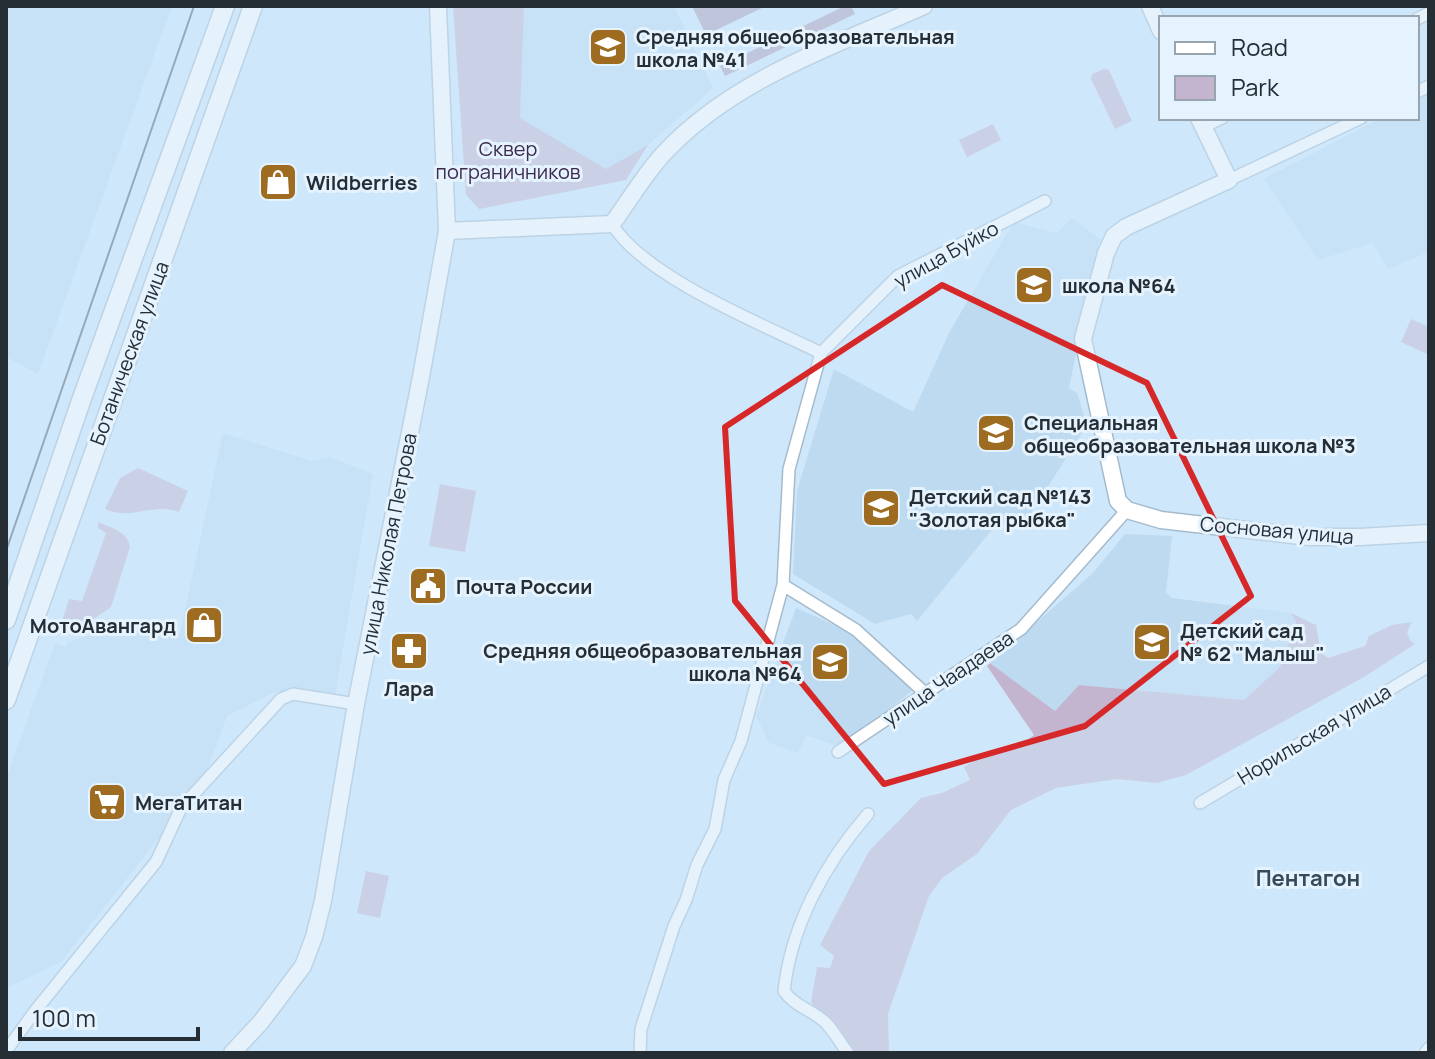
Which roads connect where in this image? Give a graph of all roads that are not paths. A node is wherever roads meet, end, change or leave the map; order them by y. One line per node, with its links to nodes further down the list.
1 (225, 6): 17 (main road, Ботаническая улица)
2 (253, 6): 20 (main road, Ботаническая улица)
3 (438, 6): 12 (street, улица Николая Петрова)
4 (924, 6): 11 (street)
5 (1150, 6): 6 (street)
6 (1159, 26)
7 (1357, 120): 9 (street)
8 (1201, 123): 9 (street)
9 (1229, 180): 14 (street)
10 (1045, 201): 13 (street, улица Буйко)
11 (612, 224): 12 (street); 13 (street)
12 (447, 231): 21 (street, улица Николая Петрова)
13 (821, 353): 16 (street)
14 (1127, 510): 15 (street, Сосновая улица); 19 (street, улица Чаадаева)
15 (1429, 533)
16 (783, 585): 19 (street); 28 (street)
17 (6, 620)
18 (1429, 666): 23 (street, Норильская улица)
19 (926, 694): 22 (street, улица Чаадаева)
20 (6, 700)
21 (356, 704): 26 (street); 27 (street, улица Николая Петрова)
22 (838, 752)
23 (1200, 803)
24 (868, 814): 29 (street)
25 (1429, 1048): 30 (street)
26 (6, 1051)
27 (232, 1053)
28 (640, 1053)
29 (848, 1053)
30 (1425, 1053)

